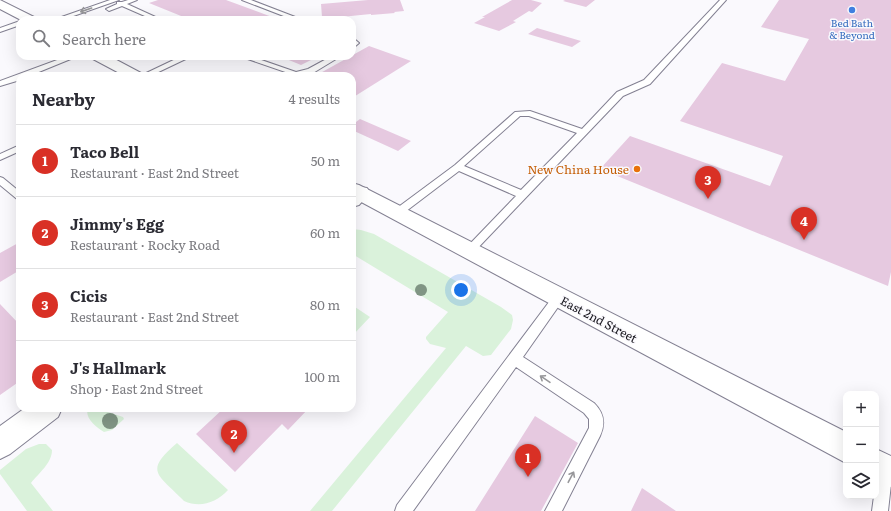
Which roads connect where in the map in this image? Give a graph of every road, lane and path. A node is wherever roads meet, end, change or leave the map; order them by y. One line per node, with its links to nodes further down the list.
1 (114, 0): 6 (lane); 8 (lane, one-way to 8)
2 (134, 0): 6 (lane)
3 (244, 0): 11 (lane)
4 (723, 0): 26 (lane)
5 (0, 4): 7 (main road)
6 (122, 4): 9 (lane); 10 (lane)
7 (22, 16)
8 (68, 16)
9 (90, 16)
10 (150, 16)
11 (289, 16)
12 (16, 24): 13 (lane)
13 (0, 30)
14 (63, 60): 19 (lane)
15 (106, 60): 20 (main road)
16 (179, 60): 21 (lane)
17 (255, 60): 22 (lane)
18 (330, 60): 23 (lane)
19 (32, 72)
20 (128, 72)
21 (153, 72)
22 (290, 72)
23 (305, 72)
24 (16, 78): 25 (lane)
25 (0, 84)
26 (583, 132): 29 (lane); 33 (lane)
27 (16, 150): 28 (lane)
28 (0, 157)
29 (458, 167): 33 (lane); 34 (lane)
30 (0, 180): 31 (lane)
31 (16, 194)
32 (356, 194): 34 (main road, East 2nd Street)
33 (523, 195): 35 (lane)
34 (397, 213): 35 (main road, East 2nd Street)
35 (469, 250): 36 (main road, East 2nd Street)
36 (558, 297): 37 (lane); 40 (main road, East 2nd Street)
37 (514, 358): 42 (lane); 43 (lane, one-way to 37)
38 (43, 412): 39 (main road)
39 (0, 444)
40 (843, 446)
41 (884, 468): 44 (lane)
42 (403, 511)
43 (553, 511)
44 (880, 511)

